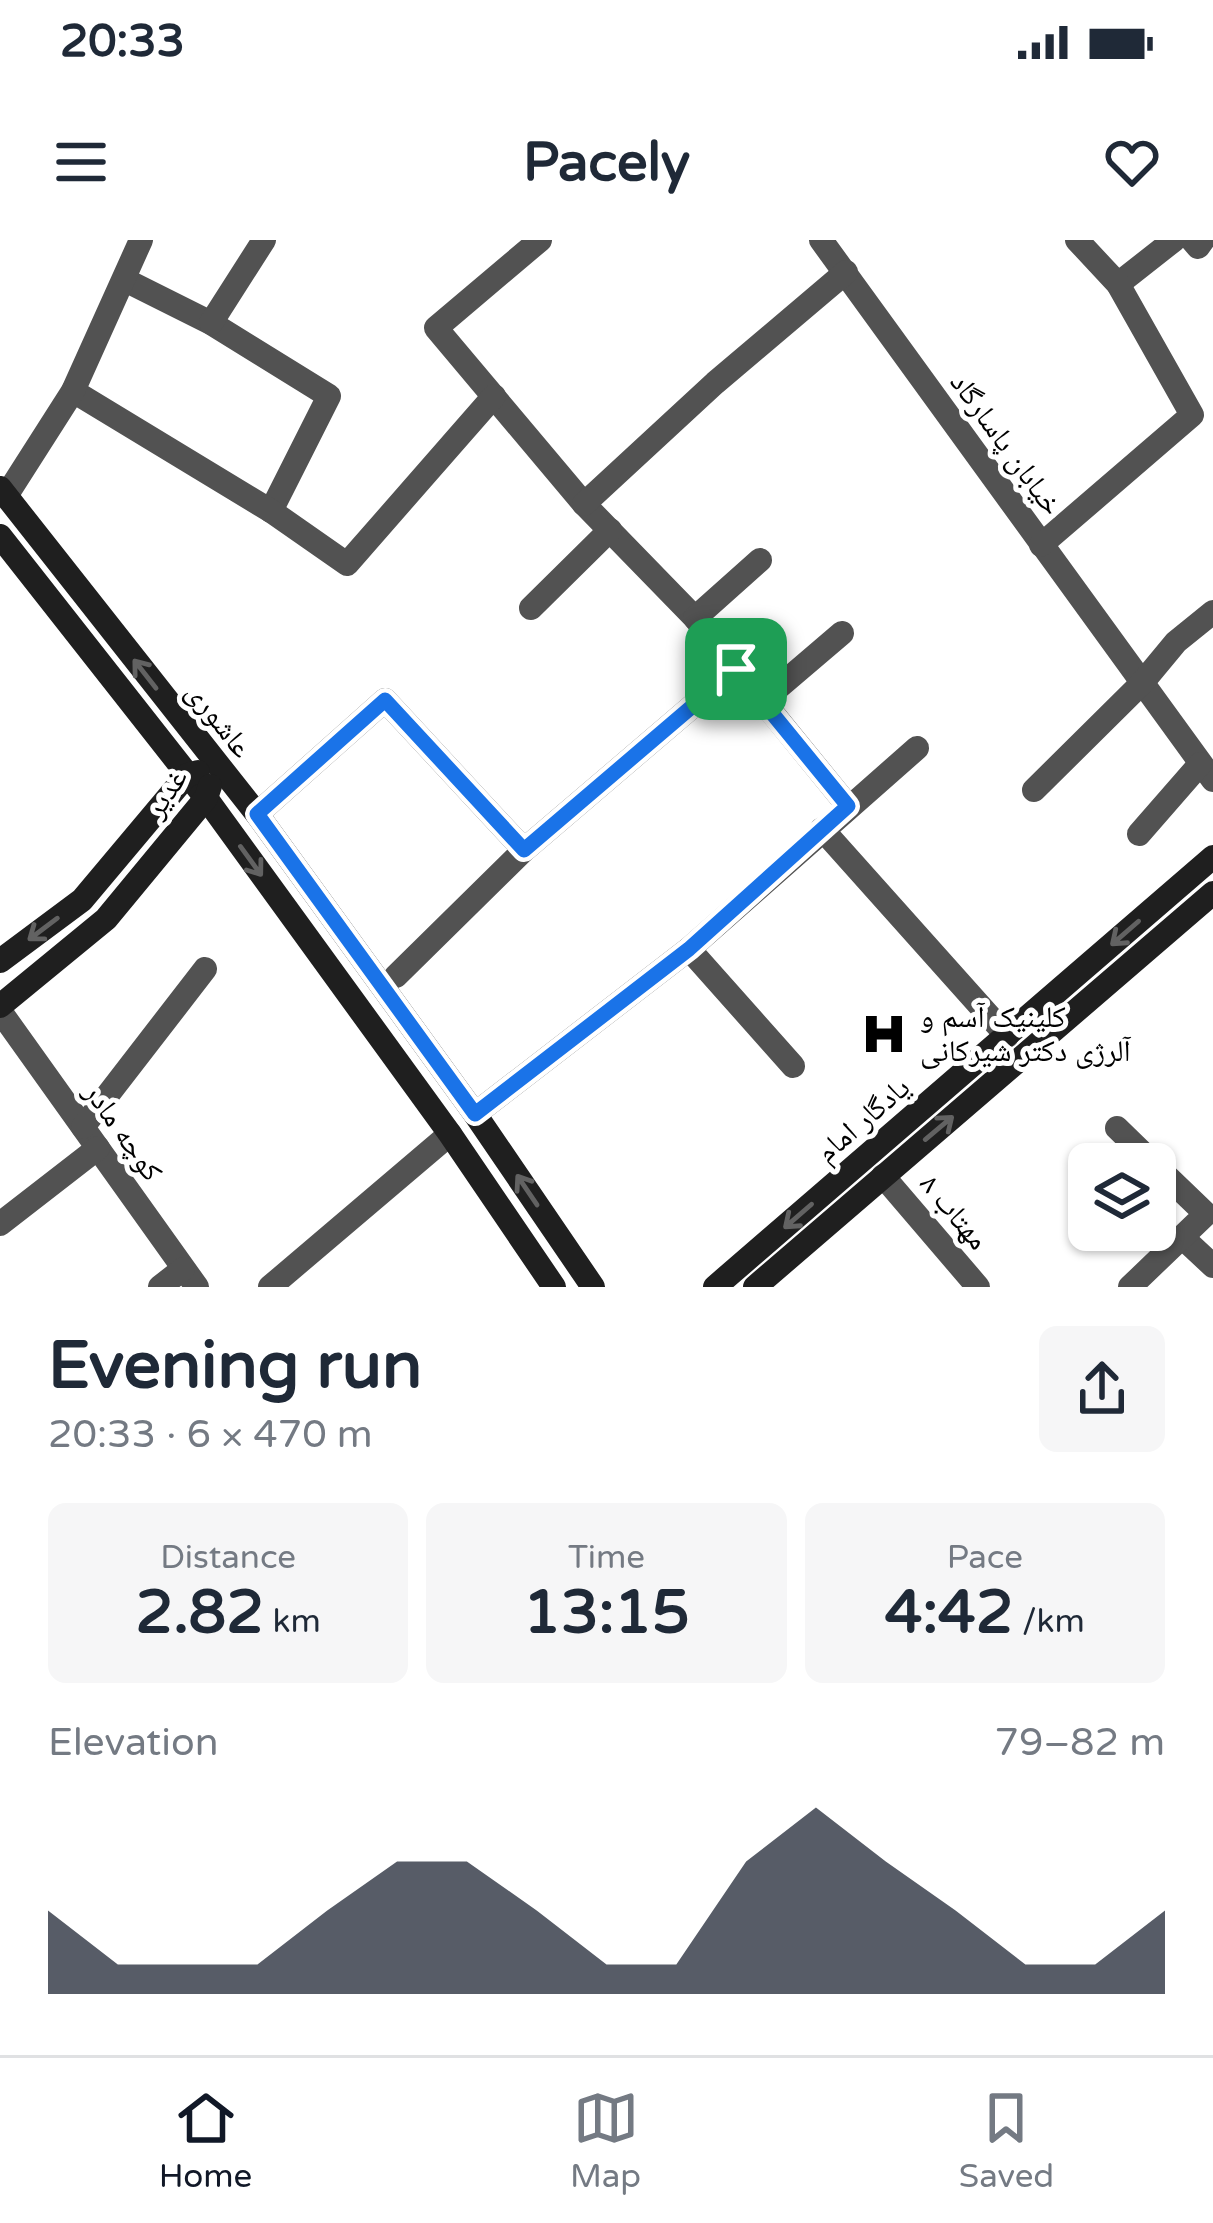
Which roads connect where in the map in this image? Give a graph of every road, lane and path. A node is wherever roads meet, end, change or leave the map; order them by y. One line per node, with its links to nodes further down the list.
1 (142, 240): 10 (street)
2 (264, 240): 12 (street)
3 (540, 240): 15 (street)
4 (821, 240): 9 (street, خیابان پاسارگاد)
5 (1077, 240): 11 (street)
6 (1174, 240): 11 (street)
7 (1192, 240): 8 (street)
8 (1203, 240)
9 (846, 272): 18 (street); 22 (street, خیابان پاسارگاد)
10 (125, 280): 12 (street); 13 (street)
11 (1118, 284): 16 (street)
12 (211, 323): 19 (street)
13 (73, 391): 17 (street); 19 (street)
14 (1213, 396): 16 (street)
15 (494, 397): 18 (street); 19 (street)
16 (1192, 416): 22 (street)
17 (3, 492): 32 (street, عاشوری, one-way to 17)
18 (584, 504): 20 (street)
19 (271, 512)
20 (610, 530): 24 (street); 26 (street)
21 (0, 536): 34 (street, عاشوری)
22 (1041, 545): 29 (street, خیابان پاسارگاد)
23 (760, 560): 26 (street)
24 (531, 608)
25 (1213, 612): 29 (street)
26 (695, 618): 28 (street)
27 (842, 633): 30 (street)
28 (736, 669): 30 (street); 41 (street)
29 (1142, 683): 33 (street, خیابان پاسارگاد); 35 (street)
30 (761, 702): 37 (street)
31 (916, 748): 37 (street)
32 (217, 766): 34 (street, غدیر); 36 (street, غدیر); 38 (street, عاشوری)
33 (1206, 772): 40 (street)
34 (187, 775): 36 (street, عاشوری); 44 (street, غدیر)
35 (1034, 790)
36 (206, 799): 45 (street, غدیر); 55 (street, عاشوری, one-way to 55)
37 (848, 806): 39 (street)
38 (257, 814): 41 (street); 53 (street, عاشوری)
39 (822, 829): 46 (street); 51 (street)
40 (1139, 835)
41 (524, 850): 49 (street)
42 (1213, 857): 51 (street, یادگار امام, one-way to 51)
43 (1213, 892): 58 (street, یادگار امام, one-way to 43)
44 (82, 900): 45 (street); 47 (street, غدیر, one-way to 47)
45 (106, 919): 50 (street, غدیر)
46 (689, 949): 52 (street); 53 (street)
47 (0, 962)
48 (206, 969): 56 (street)
49 (396, 976)
50 (0, 1008): 56 (street, کوچه مادر)
51 (1007, 1036): 68 (street, یادگار امام, one-way to 68)
52 (793, 1066)
53 (475, 1114): 67 (street, عاشوری, one-way to 53)
54 (1117, 1128): 57 (street)
55 (450, 1134): 64 (street); 66 (street, عاشوری)
56 (90, 1137): 60 (street); 63 (street, کوچه مادر)
57 (1133, 1143)
58 (884, 1176): 69 (street, یادگار امام); 70 (street, مهتاب ۸)
59 (1176, 1185): 61 (street)
60 (0, 1224)
61 (1183, 1238): 62 (street); 71 (street)
62 (1213, 1266)
63 (190, 1278): 65 (street)
64 (286, 1281)
65 (160, 1287)
66 (554, 1287)
67 (593, 1287)
68 (715, 1287)
69 (755, 1287)
70 (978, 1287)
71 (1130, 1287)

